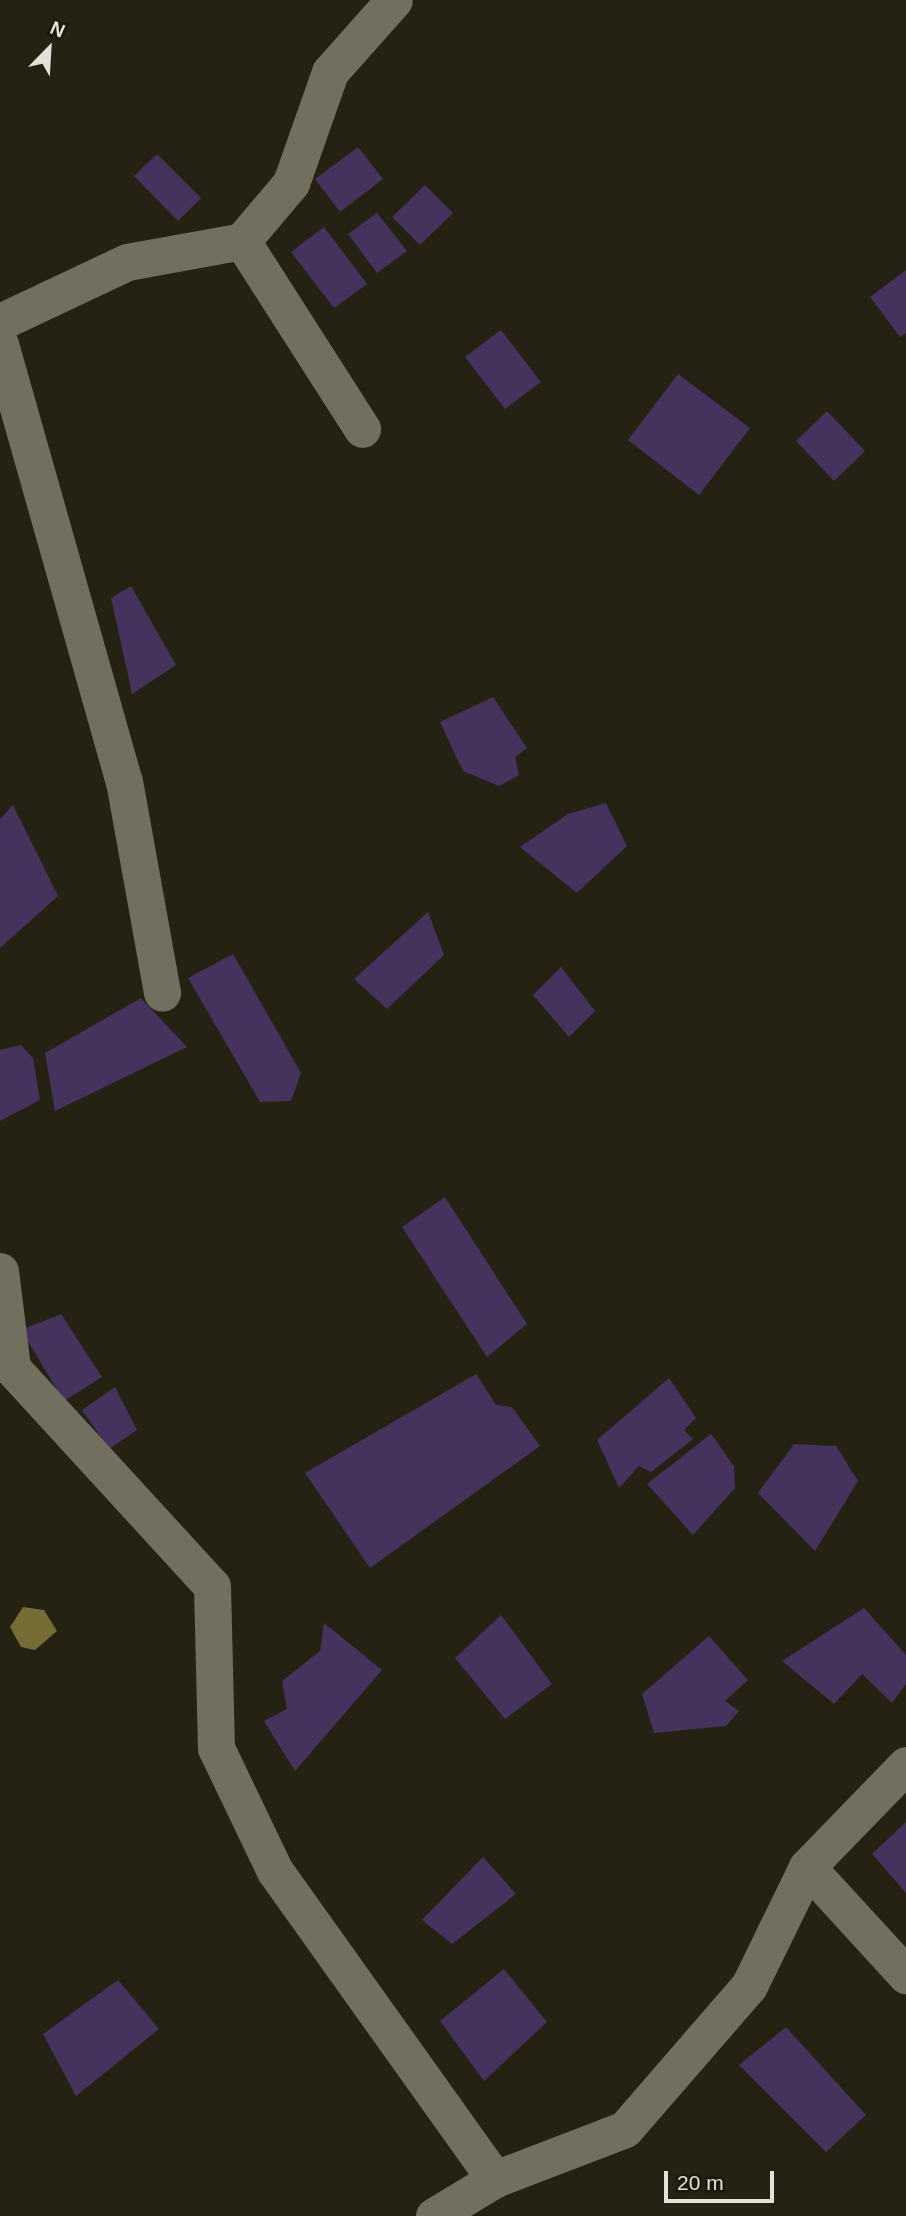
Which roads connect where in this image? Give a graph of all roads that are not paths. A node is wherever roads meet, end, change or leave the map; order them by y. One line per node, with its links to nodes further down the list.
1 (394, 0): 2 (street)
2 (242, 241): 3 (street); 5 (street)
3 (0, 322)
4 (0, 344): 6 (street)
5 (362, 429)
6 (162, 993)
7 (0, 1271): 8 (street)
8 (6, 1363): 12 (street)
9 (906, 1765): 10 (street)
10 (807, 1867): 11 (street); 12 (street)
11 (906, 1975)
12 (495, 2179): 13 (street)
13 (434, 2216)

